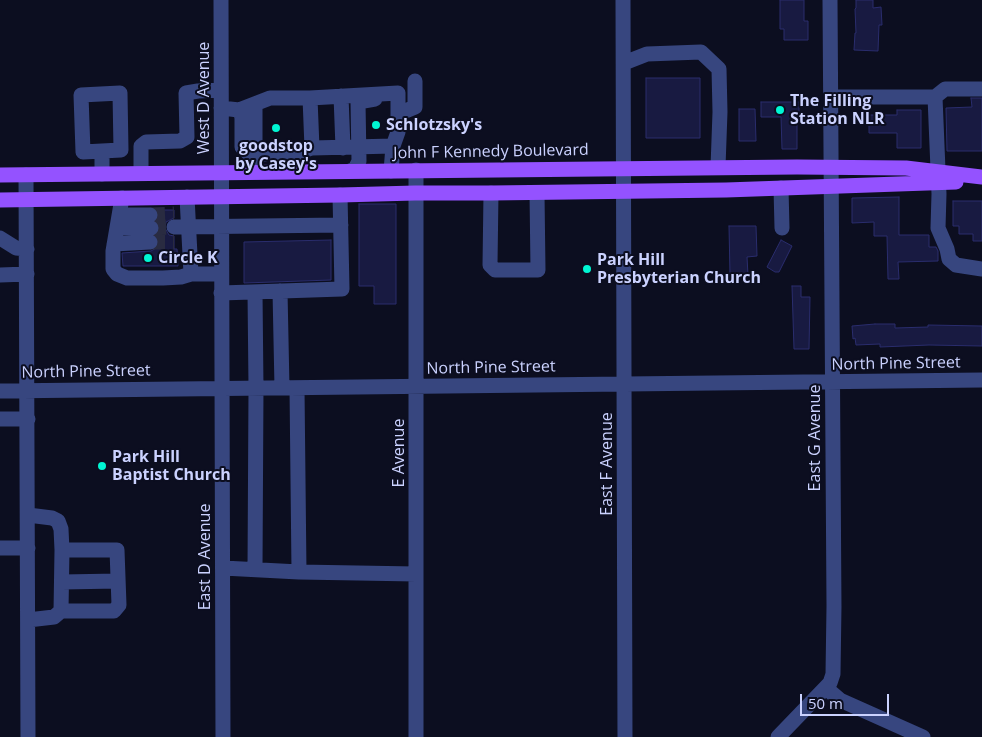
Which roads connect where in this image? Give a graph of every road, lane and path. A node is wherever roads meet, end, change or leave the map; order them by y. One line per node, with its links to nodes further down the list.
1 (221, 0): 7 (street, West D Avenue)
2 (623, 0): 4 (street, East F Avenue)
3 (830, 0): 9 (street, East G Avenue)
4 (624, 63): 26 (street, East F Avenue); 27 (street)
5 (415, 81): 15 (street)
6 (982, 89): 10 (street)
7 (221, 90): 13 (street, West D Avenue); 32 (street)
8 (342, 96): 11 (street); 15 (street); 21 (street)
9 (830, 97): 10 (street); 28 (street, East G Avenue)
10 (935, 97): 39 (street)
11 (310, 98): 12 (street); 20 (street)
12 (255, 104): 14 (street); 24 (street)
13 (221, 108): 14 (street); 17 (street, West D Avenue)
14 (239, 110): 19 (street)
15 (398, 114): 16 (street)
16 (398, 132): 18 (street); 22 (street)
17 (221, 146): 19 (street); 34 (street, West D Avenue)
18 (393, 146): 22 (street); 31 (street)
19 (242, 147): 24 (street)
20 (312, 148): 21 (street); 25 (street)
21 (340, 148): 22 (street); 30 (street)
22 (358, 148): 30 (street)
23 (102, 151): 23 (street); 33 (street)
24 (255, 155): 25 (street); 35 (street)
25 (297, 165): 30 (main road, John F Kennedy Boulevard); 35 (main road, John F Kennedy Boulevard)
26 (624, 168): 27 (main road, John F Kennedy Boulevard); 29 (main road, John F Kennedy Boulevard); 44 (street, East F Avenue)
27 (718, 168): 28 (main road, John F Kennedy Boulevard)
28 (831, 168): 39 (main road, John F Kennedy Boulevard); 41 (street, East G Avenue)
29 (416, 170): 31 (main road, John F Kennedy Boulevard); 43 (street, E Avenue)
30 (350, 171): 31 (main road, John F Kennedy Boulevard); 47 (street)
31 (391, 171)
32 (141, 173): 33 (main road, John F Kennedy Boulevard); 34 (main road, John F Kennedy Boulevard)
33 (102, 174): 37 (main road, John F Kennedy Boulevard)
34 (222, 174): 35 (main road, John F Kennedy Boulevard); 49 (street, West D Avenue)
35 (255, 174)
36 (0, 175): 37 (main road, John F Kennedy Boulevard)
37 (26, 175): 51 (street)
38 (982, 177): 39 (main road, John F Kennedy Boulevard)
39 (937, 178): 40 (main road, John F Kennedy Boulevard); 41 (main road, John F Kennedy Boulevard); 61 (street)
40 (982, 181)
41 (831, 187): 42 (main road, John F Kennedy Boulevard); 70 (street, East G Avenue)
42 (781, 188): 44 (main road, John F Kennedy Boulevard); 57 (street)
43 (416, 192): 45 (main road, John F Kennedy Boulevard); 47 (main road, John F Kennedy Boulevard); 72 (street, E Avenue)
44 (624, 192): 46 (main road, John F Kennedy Boulevard); 71 (street, East F Avenue)
45 (491, 193): 46 (main road, John F Kennedy Boulevard); 46 (street)
46 (538, 193)
47 (346, 195): 49 (main road, John F Kennedy Boulevard); 54 (street)
48 (187, 197): 49 (main road, John F Kennedy Boulevard); 50 (main road, John F Kennedy Boulevard); 56 (street)
49 (221, 197): 55 (street, East D Avenue)
50 (122, 198): 51 (main road, John F Kennedy Boulevard); 53 (street)
51 (27, 199): 52 (main road, John F Kennedy Boulevard); 60 (street)
52 (0, 200)
53 (119, 221): 59 (street); 59 (street)
54 (341, 225): 55 (street); 66 (street)
55 (221, 226): 56 (street); 64 (street, East D Avenue)
56 (181, 227): 63 (street)
57 (782, 228)
58 (0, 238): 60 (street)
59 (114, 244): 63 (street)
60 (27, 249): 62 (street)
61 (982, 269)
62 (27, 274): 65 (street); 77 (street)
63 (190, 274): 64 (street)
64 (221, 274): 68 (street, East D Avenue)
65 (0, 275)
66 (280, 291): 67 (street); 75 (street)
67 (255, 292): 68 (street); 74 (street)
68 (222, 293): 73 (street, East D Avenue)
69 (982, 380): 70 (street, North Pine Street)
70 (832, 382): 71 (street, North Pine Street); 92 (street, East G Avenue)
71 (624, 384): 72 (street, North Pine Street); 96 (street, East F Avenue)
72 (417, 386): 75 (street, North Pine Street); 87 (street, E Avenue)
73 (222, 388): 74 (street, North Pine Street); 77 (street, North Pine Street); 84 (street, East D Avenue)
74 (256, 388): 75 (street, North Pine Street); 85 (street)
75 (290, 388): 86 (street)
76 (0, 391): 77 (street, North Pine Street)
77 (28, 391): 79 (street)
78 (0, 419): 79 (street)
79 (28, 419): 80 (street)
80 (28, 515): 82 (street); 83 (street)
81 (0, 548): 82 (street)
82 (28, 548): 91 (street)
83 (62, 550): 88 (street); 89 (street)
84 (223, 568): 85 (street); 94 (street, East D Avenue)
85 (255, 569): 86 (street)
86 (299, 572): 87 (street)
87 (416, 574): 95 (street, E Avenue)
88 (118, 581): 89 (street); 90 (street)
89 (62, 582): 90 (street)
90 (61, 611): 91 (street)
91 (28, 620): 93 (street)
92 (826, 688): 97 (street); 98 (street)
93 (28, 737)
94 (223, 737)
95 (416, 737)
96 (626, 737)
97 (778, 737)
98 (923, 737)

